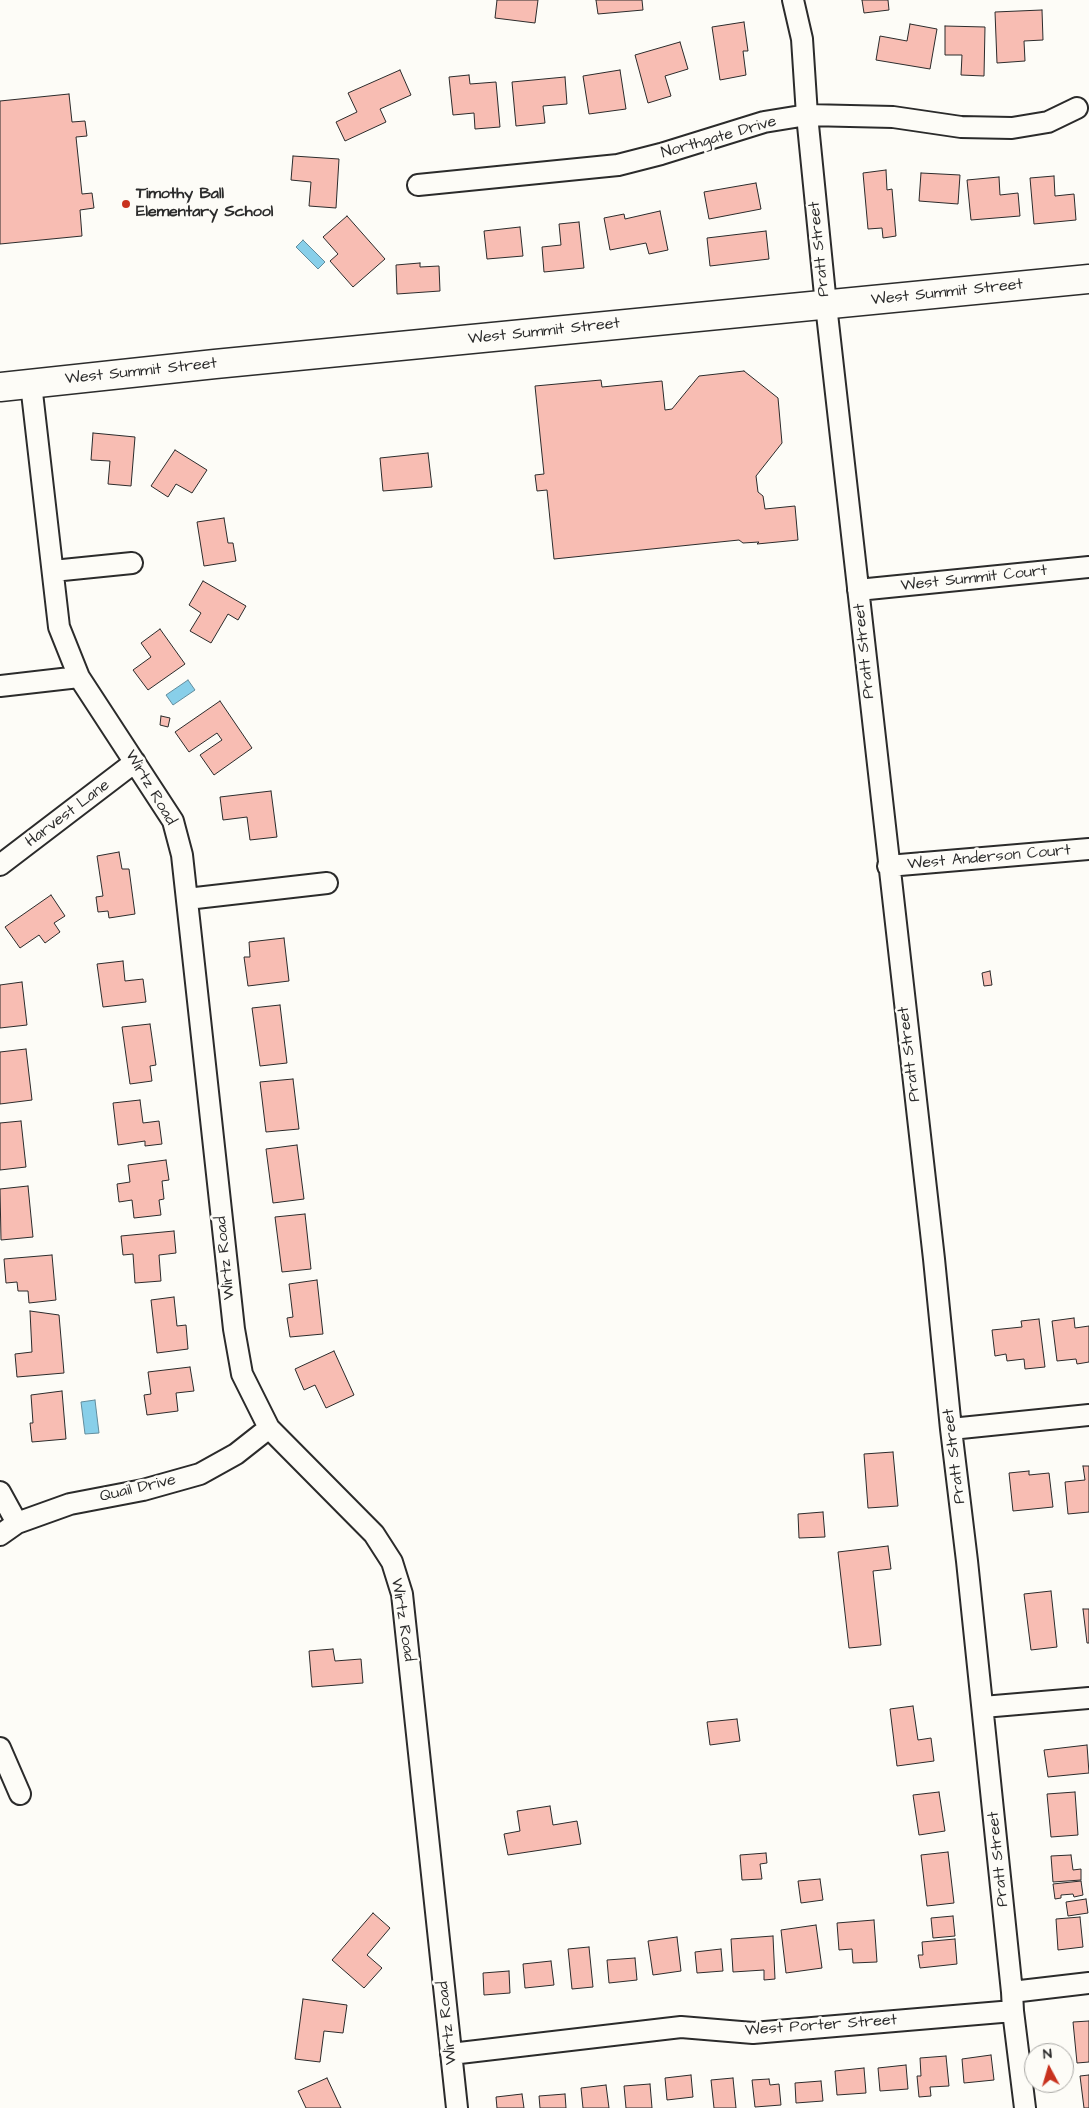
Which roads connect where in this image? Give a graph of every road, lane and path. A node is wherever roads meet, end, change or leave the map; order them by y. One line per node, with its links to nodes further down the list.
1 (793, 0): 3 (street, Pratt Street)
2 (1077, 108): 3 (street, Northgate Drive)
3 (807, 115): 4 (street, Northgate Drive); 6 (street, Pratt Street)
4 (418, 185)
5 (1089, 279): 6 (street, West Summit Street)
6 (826, 305): 7 (street, West Summit Street); 12 (street, Pratt Street)
7 (31, 384): 8 (street, West Summit Street); 11 (street, Wirtz Road)
8 (0, 387)
9 (132, 563): 11 (street)
10 (1089, 567): 12 (street, West Summit Court)
11 (53, 571): 13 (street, Wirtz Road)
12 (858, 590): 18 (street, Pratt Street)
13 (79, 677): 14 (street); 15 (street, Wirtz Road)
14 (0, 686)
15 (135, 762): 17 (street, Harvest Lane); 20 (street, Wirtz Road)
16 (1089, 849): 18 (street, West Anderson Court)
17 (0, 865)
18 (888, 866): 23 (street, Pratt Street)
19 (327, 883): 20 (street)
20 (188, 899): 22 (street, Wirtz Road)
21 (1089, 1415): 23 (street)
22 (269, 1428): 25 (street, Quail Drive); 33 (street, Wirtz Road)
23 (951, 1429): 28 (street, Pratt Street)
24 (0, 1492): 25 (street)
25 (17, 1523): 26 (street, Quail Drive)
26 (0, 1535)
27 (1089, 1698): 28 (street)
28 (983, 1707): 32 (street, Pratt Street)
29 (0, 1748): 30 (street)
30 (20, 1794)
31 (1089, 1983): 32 (street, West Porter Street)
32 (1013, 2001): 33 (street, West Porter Street); 35 (street, Pratt Street)
33 (451, 2054): 34 (street, Wirtz Road)
34 (457, 2108)
35 (1025, 2108)

